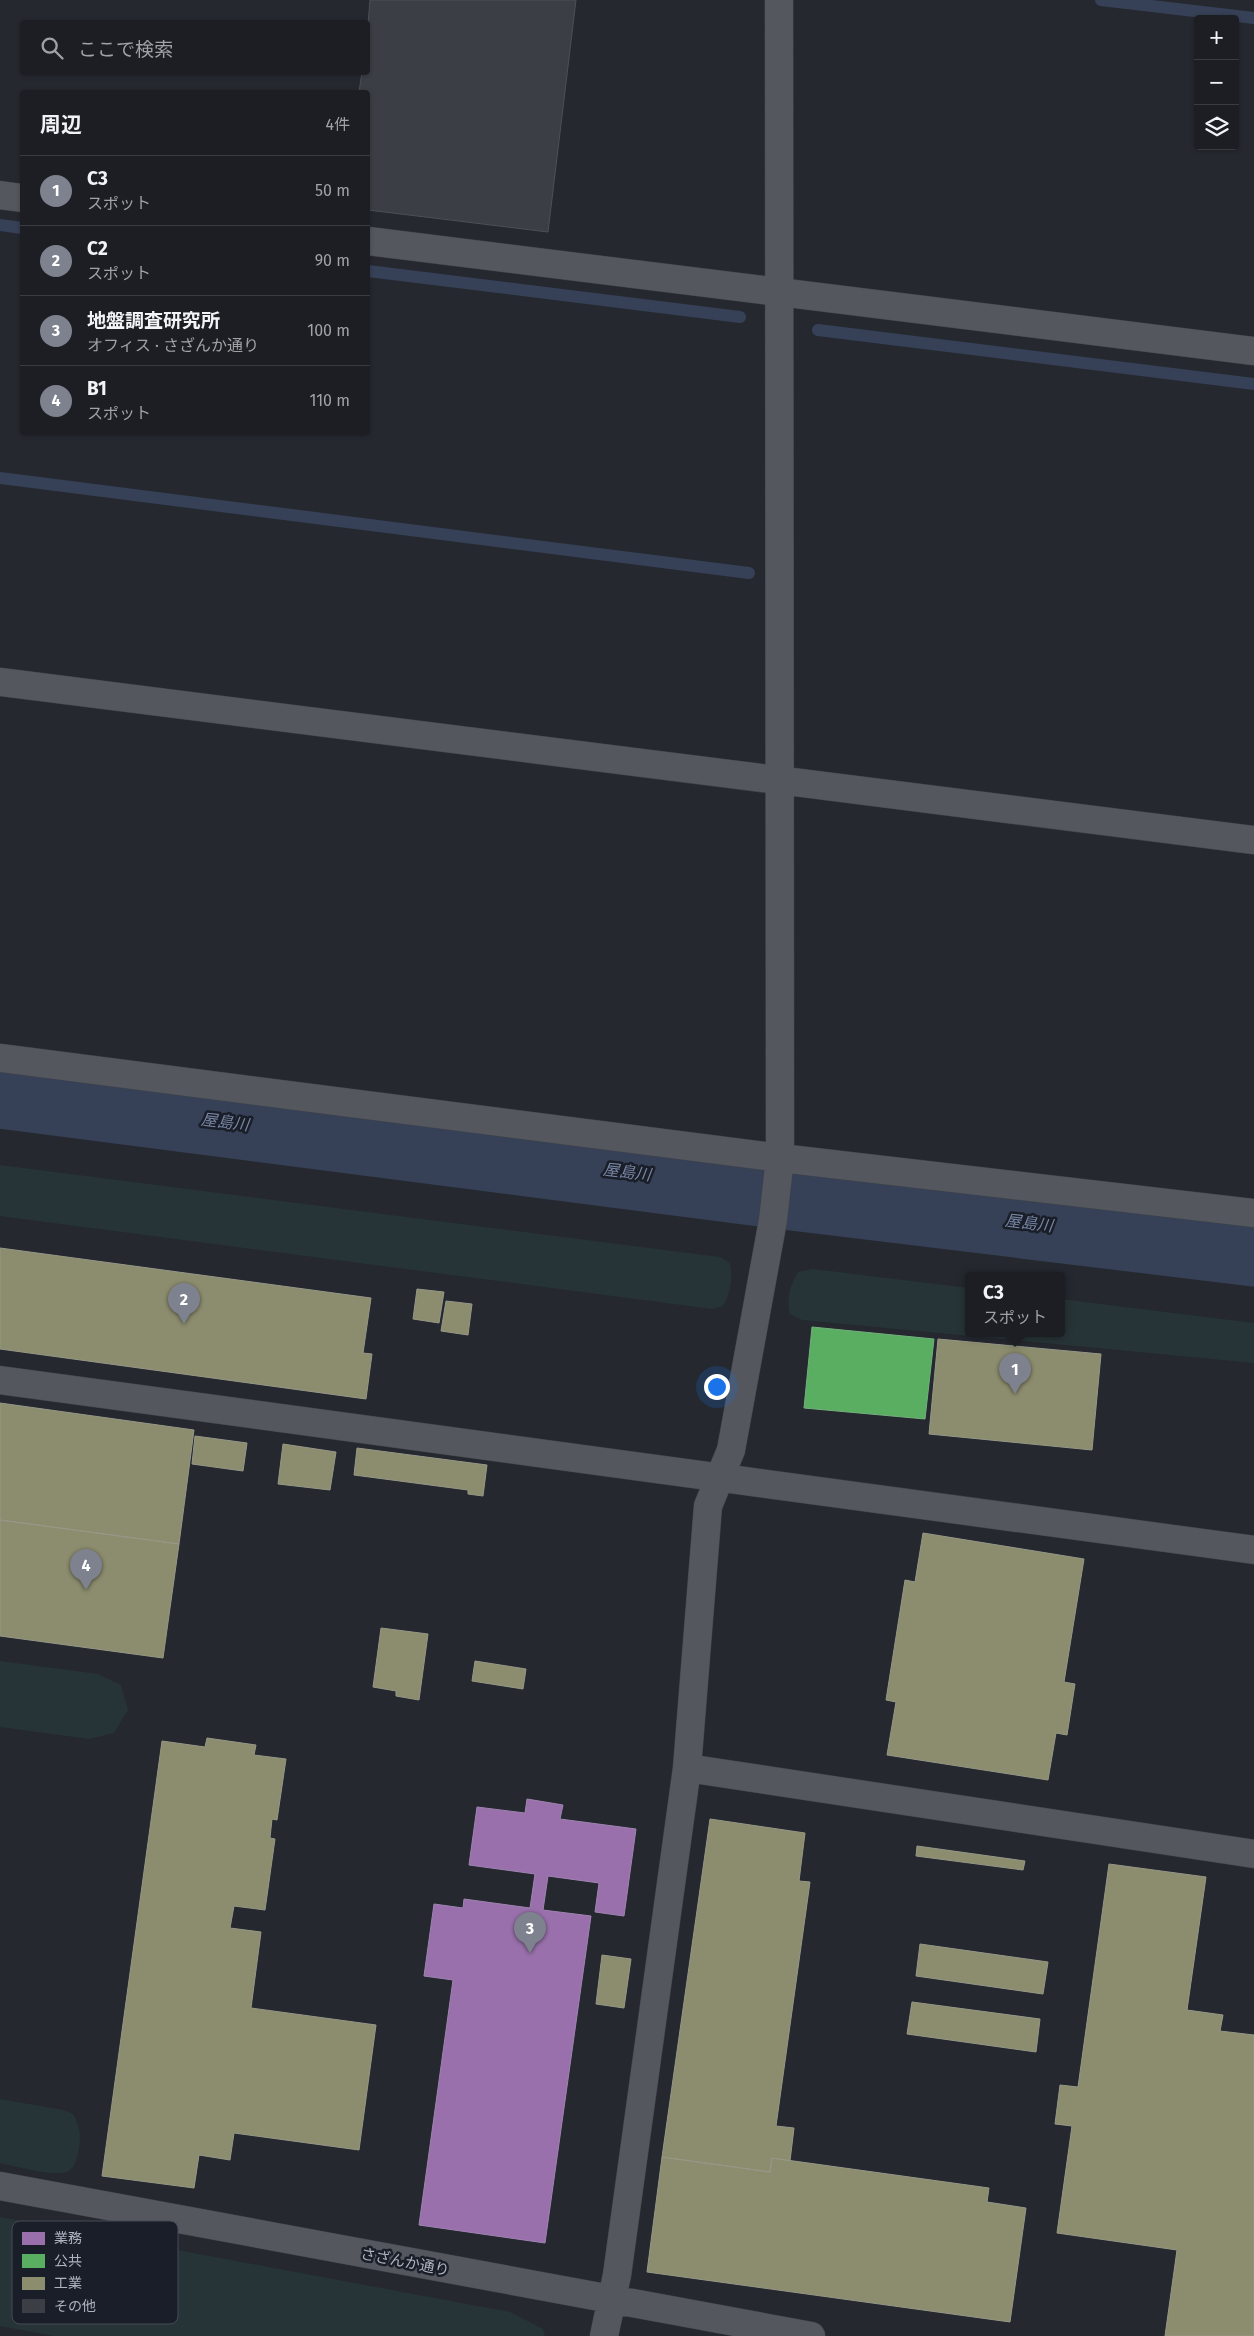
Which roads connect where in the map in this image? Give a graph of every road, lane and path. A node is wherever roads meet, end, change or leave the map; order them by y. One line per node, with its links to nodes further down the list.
1 (779, 0): 5 (street)
2 (0, 195): 3 (street)
3 (20, 198)
4 (370, 241): 5 (street)
5 (779, 292): 6 (street); 8 (street)
6 (1254, 351)
7 (0, 682): 8 (street)
8 (780, 780): 9 (street); 11 (street)
9 (1254, 840)
10 (0, 1058): 11 (street)
11 (780, 1162): 12 (street); 14 (street)
12 (1254, 1213)
13 (0, 1380): 14 (street)
14 (720, 1477): 15 (street); 16 (street)
15 (1254, 1550)
16 (687, 1768): 17 (street); 19 (street)
17 (1254, 1854)
18 (0, 2186): 19 (street, さざんか通り)
19 (612, 2301): 20 (street); 21 (street, さざんか通り)
20 (604, 2336)
21 (811, 2336)

